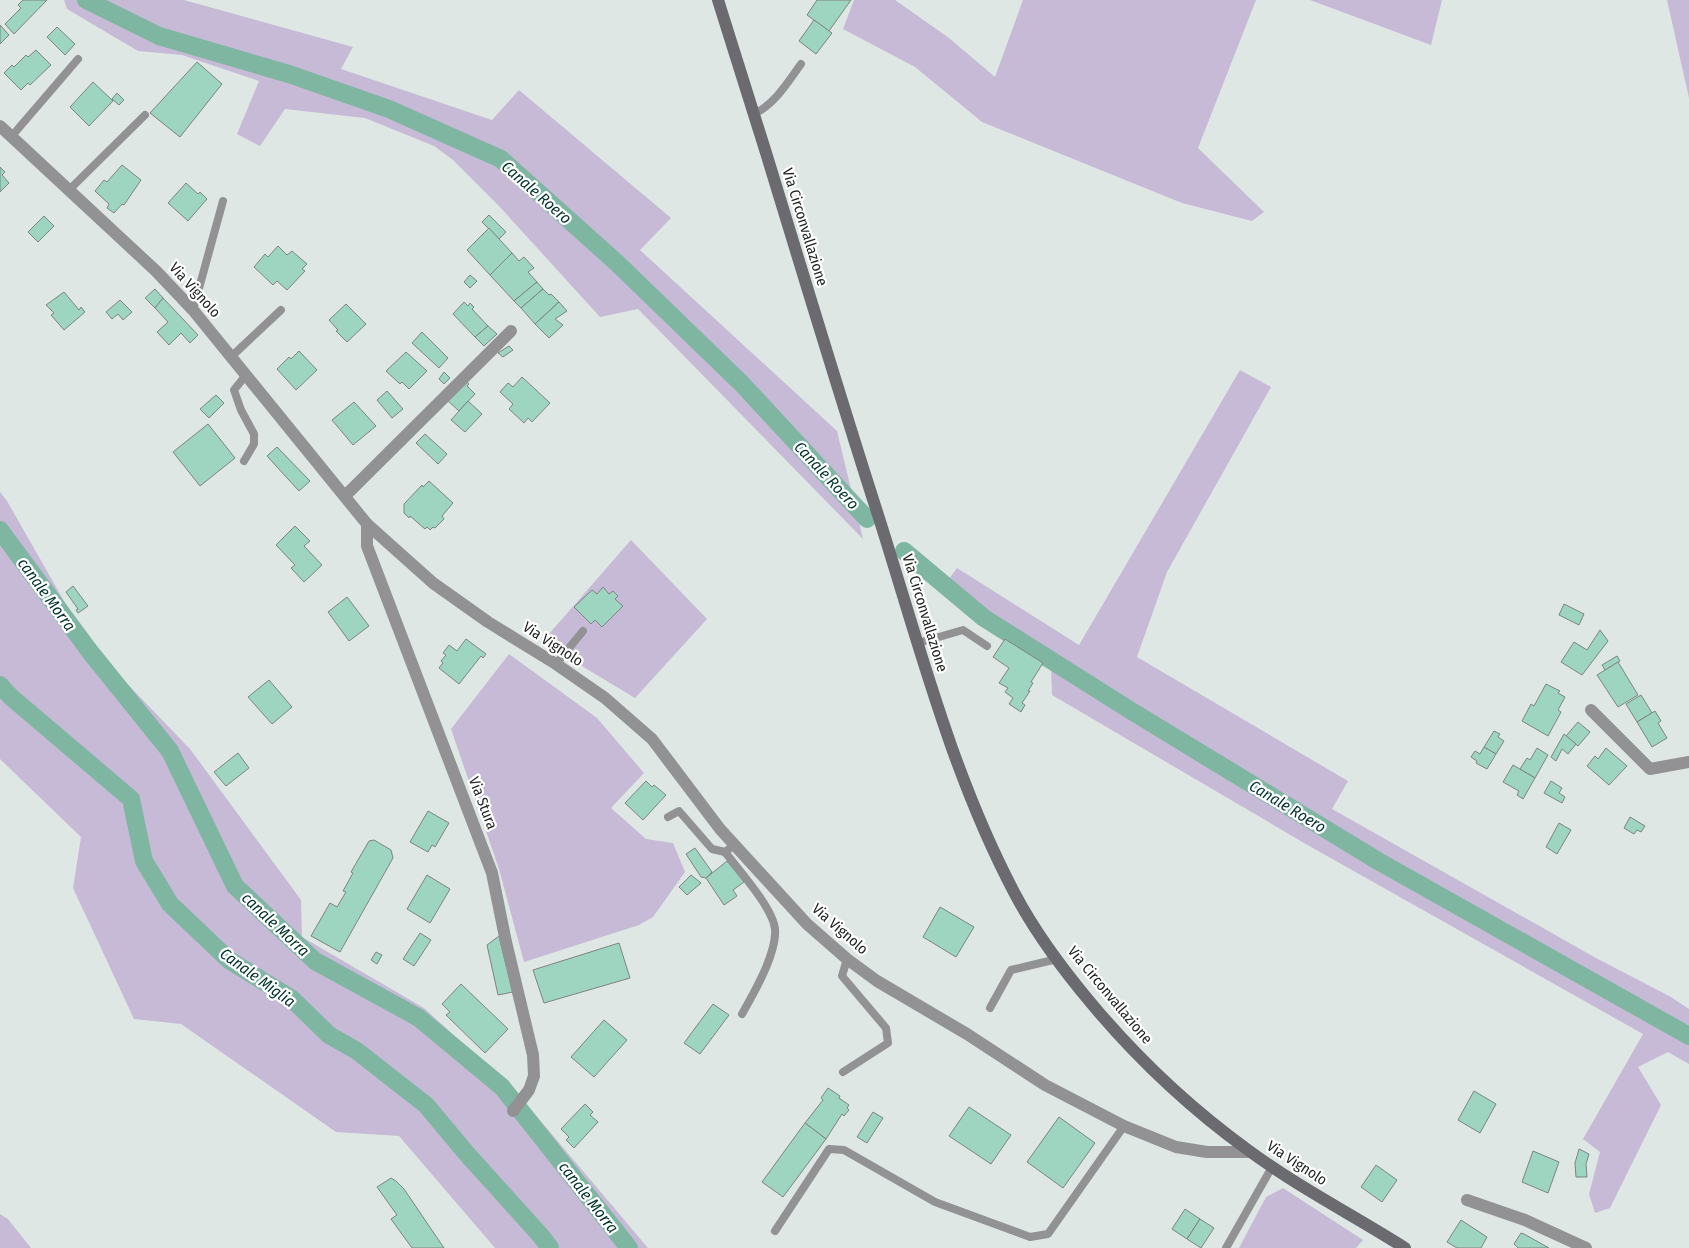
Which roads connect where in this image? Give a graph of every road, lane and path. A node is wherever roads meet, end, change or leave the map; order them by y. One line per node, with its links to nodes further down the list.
1 (718, 0): 4 (main road, Via Circonvallazione)
2 (78, 59): 7 (lane)
3 (801, 64): 4 (lane)
4 (754, 114): 19 (main road, Via Circonvallazione)
5 (145, 116): 8 (lane)
6 (0, 126): 7 (street, Via Vignolo)
7 (11, 137): 8 (street, Via Vignolo)
8 (69, 190): 10 (street, Via Vignolo)
9 (223, 201): 10 (lane)
10 (193, 310): 13 (street, Via Vignolo)
11 (281, 310): 13 (lane)
12 (511, 331): 16 (street)
13 (232, 356): 14 (street, Via Vignolo)
14 (246, 375): 15 (lane); 16 (street, Via Vignolo)
15 (244, 461)
16 (345, 496): 17 (street, Via Vignolo)
17 (367, 524): 21 (street, Via Vignolo); 31 (street, Via Stura)
18 (583, 630): 21 (lane)
19 (918, 643): 20 (lane); 27 (main road, Via Circonvallazione)
20 (987, 646)
21 (556, 664): 25 (street, Via Vignolo)
22 (1591, 710): 23 (street)
23 (1689, 762)
24 (668, 817): 25 (lane)
25 (729, 848): 26 (street, Via Vignolo); 29 (lane)
26 (847, 959): 30 (lane); 32 (street, Via Vignolo)
27 (1057, 960): 28 (lane); 33 (main road, Via Circonvallazione)
28 (990, 1008)
29 (742, 1014)
30 (843, 1072)
31 (513, 1111)
32 (1124, 1126): 33 (street, Via Vignolo); 36 (lane)
33 (1250, 1152): 34 (main road, Via Vignolo)
34 (1272, 1167): 37 (lane); 38 (main road, Via Vignolo)
35 (1467, 1200): 39 (street)
36 (775, 1231)
37 (1226, 1248)
38 (1405, 1248)
39 (1586, 1248)

